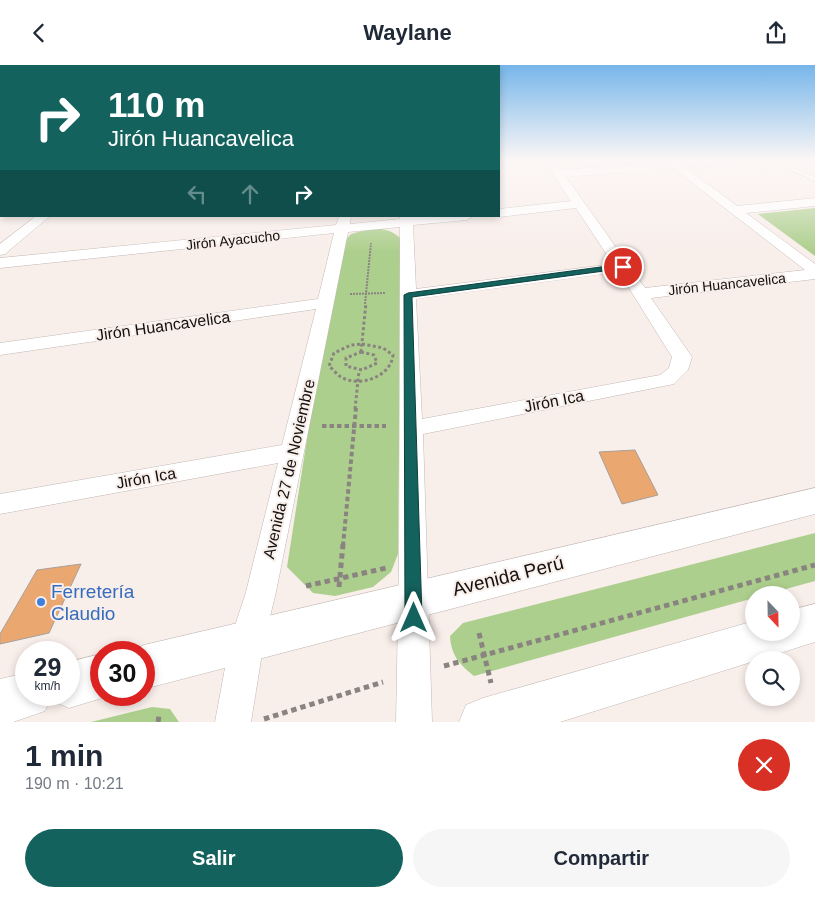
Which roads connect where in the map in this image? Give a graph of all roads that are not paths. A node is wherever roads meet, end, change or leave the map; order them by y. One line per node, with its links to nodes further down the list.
1 (570, 191): 4 (street)
2 (710, 191): 5 (street)
3 (815, 202): 5 (street)
4 (579, 204): 6 (street); 13 (street)
5 (734, 209): 14 (street)
6 (500, 213)
7 (43, 217): 11 (street)
8 (447, 217): 9 (street, Jirón Ayacucho)
9 (406, 219): 10 (street, Jirón Ayacucho); 15 (street)
10 (343, 223): 12 (street, Jirón Ayacucho); 17 (street, Avenida 27 de Noviembre)
11 (0, 251)
12 (0, 263)
13 (623, 267): 15 (street); 16 (street)
14 (815, 272): 16 (street, Jirón Huancavelica)
15 (400, 294): 19 (street)
16 (639, 294): 19 (street, Jirón Ica)
17 (335, 299): 18 (street, Jirón Huancavelica); 20 (street, Avenida 27 de Noviembre)
18 (0, 349)
19 (401, 427): 23 (street)
20 (292, 452): 22 (street, Jirón Ica); 26 (street, Avenida 27 de Noviembre)
21 (815, 501): 23 (main road, Avenida Perú)
22 (0, 504)
23 (414, 600): 26 (main road, Avenida Perú); 33 (street)
24 (815, 623): 25 (main road)
25 (800, 627)
26 (247, 641): 28 (main road, Avenida Perú); 32 (street, Avenida 27 de Noviembre)
27 (751, 641): 31 (main road)
28 (155, 664)
29 (15, 698): 30 (main road)
30 (0, 702)
31 (488, 706)
32 (232, 722)
33 (414, 722)

